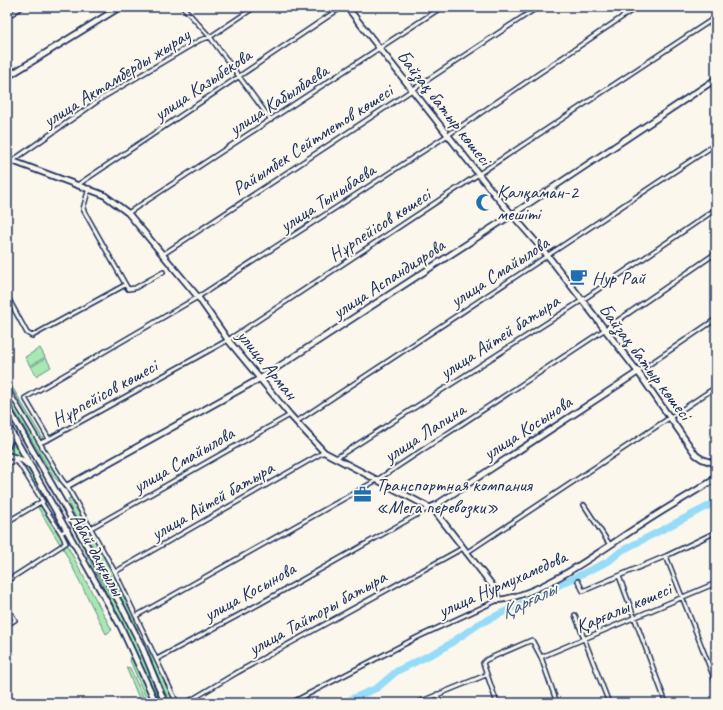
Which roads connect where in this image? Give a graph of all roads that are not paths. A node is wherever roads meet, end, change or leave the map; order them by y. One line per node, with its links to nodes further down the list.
1 (22, 7): 10 (street)
2 (120, 7): 14 (street)
3 (183, 7): 12 (street)
4 (256, 7): 12 (street, улица Актамберды жырау)
5 (342, 7): 15 (street, улица Казыбекова)
6 (348, 7): 13 (street, Байзақ батыр көшесі)
7 (442, 7): 13 (street, улица Кабылбаева)
8 (538, 7): 17 (street, Райымбек Сейтметов көшесі)
9 (637, 7): 19 (street, улица Тыныбаева)
10 (7, 17)
11 (716, 17): 22 (street, Нұрпейісов көшесі)
12 (210, 37): 15 (street); 21 (street, улица Актамберды жырау)
13 (380, 48): 17 (street, Байзақ батыр көшесі); 18 (street, улица Кабылбаева)
14 (7, 77)
15 (238, 77): 18 (street); 23 (street, улица Казыбекова)
16 (716, 80): 27 (street, улица Аспандиярова)
17 (413, 90): 19 (street, Байзақ батыр көшесі); 29 (street, Райымбек Сейтметов көшесі)
18 (270, 120): 26 (street, улица Кабылбаева)
19 (448, 135): 22 (street, Байзақ батыр көшесі); 34 (street, улица Тыныбаева)
20 (716, 144): 30 (street, улица Смайылова)
21 (10, 160): 23 (street, улица Арман)
22 (479, 175): 27 (street, Байзақ батыр көшесі); 38 (street, Нұрпейісов көшесі)
23 (79, 184): 24 (street, улица Арман)
24 (89, 188): 26 (street, улица Арман); 32 (street)
25 (716, 210): 35 (street, улица Айтей батыра)
26 (128, 213): 29 (street, улица Арман)
27 (513, 214): 30 (street, Байзақ батыр көшесі); 40 (street, улица Аспандиярова)
28 (716, 253): 37 (street, улица Лапина)
29 (162, 255): 34 (street, улица Арман)
30 (548, 256): 35 (street, Байзақ батыр көшесі); 46 (street, улица Смайылова)
31 (163, 272): 32 (street)
32 (125, 285): 33 (street)
33 (7, 296)
34 (198, 297): 38 (street, улица Арман); 48 (street, улица Тыныбаева)
35 (581, 300): 37 (street, Байзақ батыр көшесі); 53 (street, улица Айтей батыра)
36 (716, 319): 39 (street, улица Косынова)
37 (604, 330): 39 (street, Байзақ батыр көшесі); 58 (street, улица Лапина)
38 (228, 340): 40 (street, улица Арман); 48 (street, Нұрпейісов көшесі)
39 (638, 372): 45 (street, Байзақ батыр көшесі); 62 (street, улица Косынова)
40 (261, 378): 44 (street, улица Арман); 59 (street, улица Аспандиярова)
41 (716, 387): 45 (street)
42 (7, 388): 49 (street)
43 (7, 406): 91 (street, Абай даңғылы)
44 (290, 415): 46 (street, улица Арман); 64 (street, улица Смайылова)
45 (671, 417): 55 (street, Байзақ батыр көшесі); 70 (street)
46 (296, 422): 51 (street, улица Арман)
47 (7, 424): 50 (street); 56 (street, Абай даңғылы)
48 (49, 438): 49 (street, Нұрпейісов көшесі)
49 (40, 443): 59 (street)
50 (7, 447)
51 (324, 452): 53 (street, улица Арман); 72 (street, улица Айтей батыра)
52 (7, 455): 56 (street)
53 (336, 458): 58 (street, улица Арман)
54 (7, 463): 60 (street)
55 (716, 464)
56 (34, 470): 65 (street, Абай даңғылы)
57 (716, 476): 68 (street, улица Нурмухамедова)
58 (377, 480): 62 (street, улица Арман); 81 (street, улица Лапина)
59 (67, 486): 64 (street)
60 (43, 502): 63 (street); 66 (street)
61 (584, 505): 68 (street)
62 (429, 508): 69 (street, улица Арман); 86 (street, улица Косынова)
63 (7, 522)
64 (91, 528): 72 (street)
65 (68, 529): 66 (street); 90 (street, Абай даңғылы)
66 (61, 533): 74 (street)
67 (714, 533): 71 (street)
68 (610, 545): 78 (street, улица Нурмухамедова)
69 (463, 548): 70 (street, улица Арман); 93 (street, улица Тайторы батыра)
70 (466, 554): 78 (street, улица Арман)
71 (666, 556): 73 (street); 77 (street)
72 (115, 572): 81 (street)
73 (620, 576): 75 (street); 82 (street)
74 (7, 581)
75 (578, 581)
76 (716, 583): 77 (street, Қарғалы көшесі)
77 (683, 597): 82 (street, Қарғалы көшесі); 88 (street)
78 (498, 600): 94 (street, улица Нурмухамедова)
79 (7, 607): 83 (street)
80 (575, 615): 84 (street)
81 (136, 616): 86 (street)
82 (636, 617): 84 (street, Қарғалы көшесі); 100 (street)
83 (7, 625)
84 (584, 638): 85 (street, Қарғалы көшесі); 99 (street)
85 (541, 657): 87 (street); 98 (street)
86 (157, 658): 92 (street)
87 (486, 675): 89 (street); 97 (street)
88 (716, 683)
89 (437, 694): 95 (street); 96 (street)
90 (156, 703)
91 (165, 703)
92 (177, 703)
93 (186, 703)
94 (291, 703)
95 (418, 703)
96 (440, 703)
97 (497, 703)
98 (557, 703)
99 (609, 703)
100 (666, 703)

